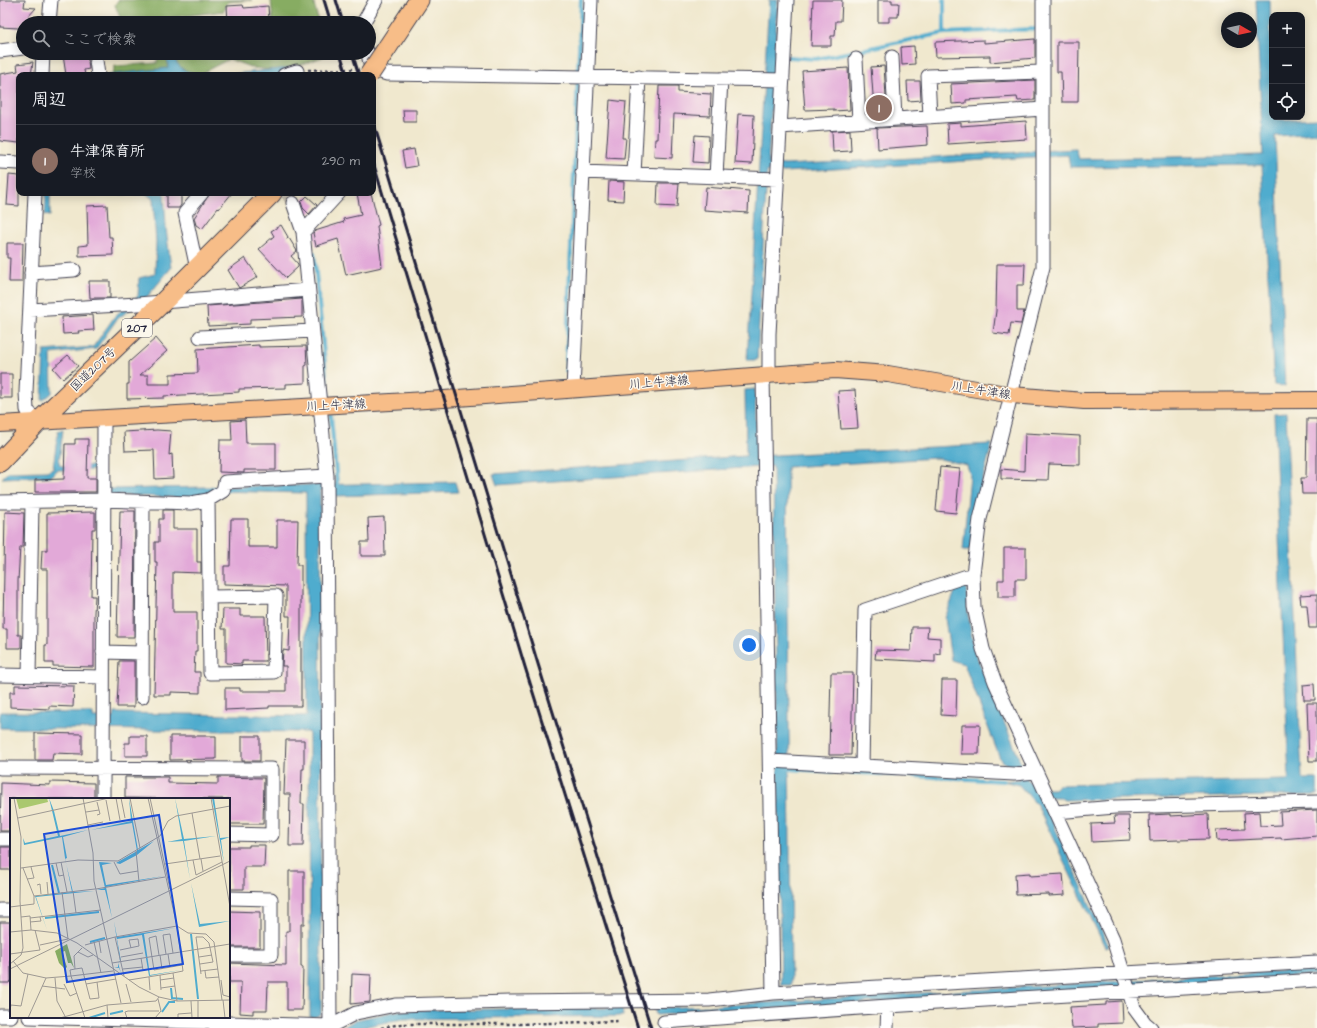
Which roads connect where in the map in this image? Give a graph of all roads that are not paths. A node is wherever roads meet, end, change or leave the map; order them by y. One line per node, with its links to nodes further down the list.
1 (51, 0): 7 (street)
2 (376, 0): 8 (street)
3 (419, 0): 20 (highway, bridge)
4 (591, 0): 23 (street)
5 (787, 0): 26 (street)
6 (1043, 0): 21 (street)
7 (50, 16)
8 (367, 16)
9 (16, 49): 10 (street)
10 (0, 51)
11 (892, 57): 29 (street)
12 (856, 59): 30 (street)
13 (43, 60): 17 (street)
14 (96, 60): 18 (street)
15 (369, 60): 20 (street)
16 (297, 71): 19 (street)
17 (42, 72)
18 (98, 72)
19 (294, 72)
20 (370, 72)
21 (1043, 72): 27 (street); 28 (street)
22 (376, 73): 23 (street)
23 (587, 76): 24 (street); 34 (street)
24 (639, 77): 25 (street); 35 (street)
25 (721, 79): 26 (street); 36 (street)
26 (783, 80): 31 (street)
27 (1043, 109): 28 (street); 54 (street)
28 (930, 117): 29 (street)
29 (895, 119): 30 (street)
30 (859, 122): 31 (street)
31 (780, 127): 37 (street)
32 (0, 162): 33 (street)
33 (16, 163)
34 (582, 172): 35 (street); 53 (street)
35 (634, 174): 36 (street)
36 (716, 177): 37 (street)
37 (778, 179): 52 (street)
38 (35, 196): 46 (street)
39 (200, 196): 44 (street)
40 (269, 196): 44 (highway, 国道207号 / 207)
41 (336, 196): 43 (street)
42 (293, 203): 43 (street)
43 (303, 232): 47 (street)
44 (197, 269): 48 (highway, 国道207号 / 207)
45 (74, 270): 46 (street)
46 (31, 273): 49 (street)
47 (308, 290): 48 (street); 50 (street)
48 (163, 302): 49 (street); 58 (highway, 国道207号 / 207)
49 (30, 310): 58 (street)
50 (312, 331): 51 (street); 56 (street)
51 (200, 337)
52 (766, 374): 53 (main road, 川上牛津線); 54 (main road, 川上牛津線); 75 (street)
53 (573, 389): 56 (main road, 川上牛津線)
54 (1012, 395): 55 (main road, 川上牛津線); 67 (street)
55 (1317, 400)
56 (319, 406): 57 (main road, 川上牛津線); 61 (street)
57 (104, 419): 58 (main road, 川上牛津線); 62 (street)
58 (38, 422): 59 (main road, 川上牛津線); 60 (highway, 国道207号 / 207)
59 (0, 424)
60 (0, 462)
61 (327, 476): 63 (street); 96 (street)
62 (104, 500): 65 (street); 66 (street); 69 (street)
63 (208, 500): 65 (street); 68 (street)
64 (0, 502): 66 (street)
65 (143, 502): 70 (street)
66 (32, 503): 72 (street)
67 (973, 574): 76 (street); 79 (street)
68 (210, 597): 68 (street)
69 (103, 652): 70 (street); 73 (street)
70 (142, 653): 74 (street)
71 (0, 674): 72 (street)
72 (29, 676): 73 (street)
73 (103, 676): 77 (street)
74 (142, 697)
75 (770, 761): 76 (street); 90 (street)
76 (862, 766): 79 (street)
77 (103, 767): 78 (street); 80 (street); 83 (street)
78 (0, 768)
79 (1026, 773): 82 (street)
80 (103, 798)
81 (1317, 802): 82 (street)
82 (1056, 812): 87 (street)
83 (230, 834)
84 (230, 898): 85 (street)
85 (230, 955)
86 (1317, 962): 87 (street)
87 (1123, 973): 89 (street); 90 (street)
88 (1317, 980): 89 (street)
89 (1128, 991): 91 (street); 98 (street)
90 (773, 993): 96 (street)
91 (888, 1006): 94 (street); 97 (street)
92 (48, 1018): 93 (street)
93 (103, 1021): 95 (street)
94 (664, 1022)
95 (185, 1024): 96 (street)
96 (328, 1027)
97 (887, 1028)
98 (1151, 1028)

